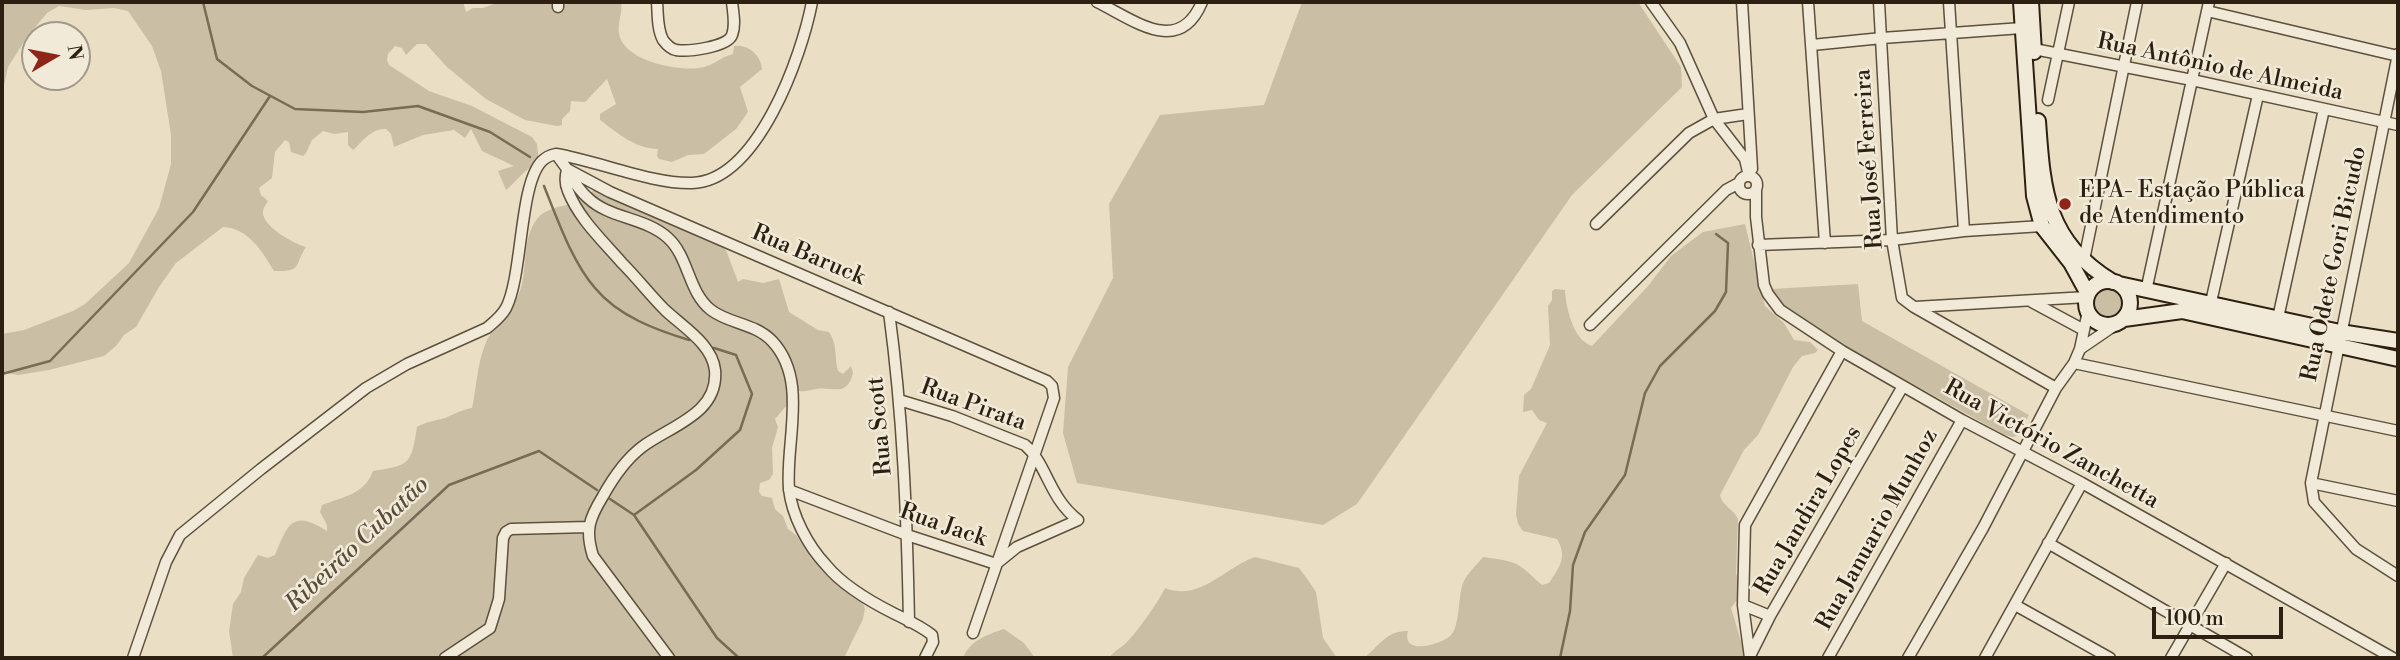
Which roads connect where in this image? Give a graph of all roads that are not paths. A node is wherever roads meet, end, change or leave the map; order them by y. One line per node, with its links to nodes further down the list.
1 (657, 2): 2 (street)
2 (732, 2)
3 (812, 2): 32 (street)
4 (1097, 2): 5 (street)
5 (1202, 2)
6 (1651, 2): 29 (street)
7 (1742, 2): 28 (street)
8 (1808, 2): 19 (street)
9 (1879, 2): 18 (street, Rua José Ferreira)
10 (1949, 2): 17 (street)
11 (2021, 2): 16 (street)
12 (2031, 2): 20 (street)
13 (2069, 2): 21 (street)
14 (2137, 2): 23 (street)
15 (2208, 7): 22 (street); 24 (street)
16 (2022, 28): 17 (street); 37 (street)
17 (1952, 33): 18 (street); 38 (street)
18 (1882, 38): 19 (street); 39 (street, Rua José Ferreira)
19 (1812, 46): 40 (street)
20 (2034, 49): 21 (street, Rua Antônio de Almeida); 42 (street)
21 (2057, 55): 23 (street, Rua Antônio de Almeida); 26 (street)
22 (2398, 55): 30 (street, Rua Odete Gori Bicudo)
23 (2124, 67): 24 (street, Rua Antônio de Almeida); 42 (street)
24 (2192, 80): 25 (street, Rua Antônio de Almeida); 44 (street)
25 (2258, 95): 27 (street, Rua Antônio de Almeida); 47 (street)
26 (2048, 100)
27 (2324, 109): 30 (street, Rua Antônio de Almeida); 50 (street)
28 (1748, 114): 29 (street); 34 (street)
29 (1714, 119): 34 (street); 36 (street)
30 (2385, 122): 31 (street, Rua Antônio de Almeida); 54 (street, Rua Odete Gori Bicudo)
31 (2398, 125)
32 (556, 154): 33 (street, Rua Baruck); 86 (street)
33 (567, 169): 49 (street, Rua Baruck); 70 (street); 73 (street)
34 (1745, 183): 35 (street); 35 (street); 52 (street)
35 (1755, 217): 41 (street, Rua Victório Zanchetta)
36 (1596, 224)
37 (2042, 226): 38 (street); 45 (street)
38 (1964, 231): 39 (street)
39 (1892, 240): 40 (street); 48 (street, Rua José Ferreira)
40 (1825, 243): 41 (street)
41 (1758, 245): 57 (street, Rua Victório Zanchetta)
42 (2084, 260): 43 (street)
43 (2116, 283): 44 (street); 45 (street); 51 (street)
44 (2146, 291): 47 (street)
45 (2088, 301): 46 (street); 51 (street); 53 (street)
46 (2032, 302): 48 (street); 53 (street)
47 (2211, 303): 50 (street)
48 (1914, 307): 61 (street)
49 (889, 312): 62 (street, Rua Scott); 67 (street, Rua Baruck)
50 (2278, 318): 54 (street)
51 (2121, 321): 54 (street); 56 (street)
52 (1590, 325)
53 (2084, 330): 56 (street)
54 (2339, 339): 55 (street); 58 (street); 63 (street, Rua Odete Gori Bicudo)
55 (2398, 341)
56 (2080, 349): 59 (street)
57 (1842, 351): 60 (street, Rua Victório Zanchetta); 79 (street)
58 (2398, 359)
59 (2074, 363): 61 (street); 63 (street)
60 (1903, 386): 64 (street, Rua Victório Zanchetta); 81 (street, Rua Jandira Lopes)
61 (2056, 388): 66 (street)
62 (899, 400): 67 (street, Rua Pirata); 74 (street, Rua Scott)
63 (2323, 416): 65 (street); 69 (street, Rua Odete Gori Bicudo)
64 (1962, 420): 66 (street, Rua Victório Zanchetta); 90 (street, Rua Januario Munhoz)
65 (2398, 431)
66 (2022, 452): 68 (street, Rua Victório Zanchetta); 91 (street)
67 (1034, 456): 72 (street, Rua Pirata); 77 (street)
68 (2082, 483): 75 (street); 76 (street, Rua Victório Zanchetta)
69 (2311, 483): 71 (street); 78 (street)
70 (789, 490): 74 (street, Rua Jack); 82 (street)
71 (2398, 501)
72 (1078, 520): 77 (street, Rua Jack)
73 (588, 527): 87 (street); 88 (street)
74 (907, 535): 77 (street, Rua Jack); 82 (street, Rua Scott)
75 (2048, 543): 80 (street); 83 (street)
76 (2226, 563): 83 (street); 96 (street, Rua Victório Zanchetta)
77 (996, 564): 84 (street)
78 (2398, 573)
79 (1743, 605): 81 (street); 85 (street)
80 (2015, 605): 92 (street); 93 (street)
81 (1770, 616): 85 (street, Rua Jandira Lopes)
82 (909, 622): 89 (street)
83 (2190, 625): 94 (street); 95 (street)
84 (973, 633)
85 (1750, 657)
86 (133, 658)
87 (445, 658)
88 (669, 658)
89 (925, 658)
90 (1828, 658)
91 (1908, 658)
92 (1985, 658)
93 (2110, 658)
94 (2171, 658)
95 (2247, 658)
96 (2393, 658)

